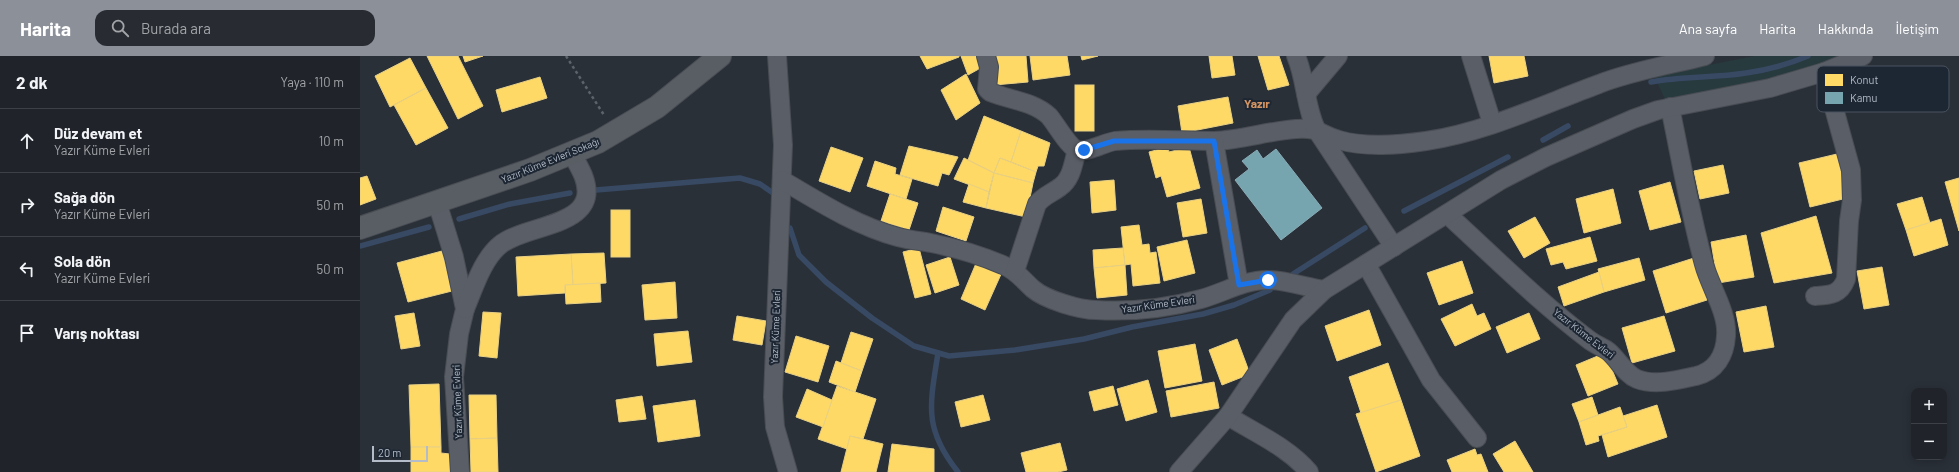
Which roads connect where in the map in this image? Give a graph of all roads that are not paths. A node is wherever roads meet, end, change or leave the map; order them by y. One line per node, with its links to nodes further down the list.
1 (720, 56): 18 (street, Yazır Küme Evleri Sokağı)
2 (777, 56): 19 (street, Yazır Küme Evleri)
3 (986, 56): 17 (street)
4 (1296, 56): 11 (street)
5 (1338, 56): 11 (street)
6 (1471, 56): 14 (street)
7 (1705, 56): 14 (street)
8 (1863, 56): 9 (street)
9 (1839, 66)
10 (1817, 74): 12 (street)
11 (1306, 94): 15 (street)
12 (1670, 107): 21 (street); 21 (street, Yazır Küme Evleri)
13 (1835, 112): 28 (street)
14 (1492, 123): 15 (street)
15 (1316, 129): 16 (street); 23 (street)
16 (1214, 141): 17 (street); 26 (street)
17 (1076, 150): 25 (street)
18 (572, 154): 20 (street, Yazır Küme Evleri Sokağı); 29 (street, Yazır Küme Evleri)
19 (782, 180): 25 (street, Yazır Küme Evleri); 33 (street, Yazır Küme Evleri)
20 (437, 202): 22 (street, Yazır Küme Evleri Sokağı); 29 (street, Yazır Küme Evleri)
21 (1447, 214): 23 (street)
22 (360, 228)
23 (1394, 247): 24 (street)
24 (1366, 264): 27 (street); 31 (street)
25 (1015, 271): 26 (street, Yazır Küme Evleri)
26 (1239, 285): 27 (street, Yazır Küme Evleri)
27 (1324, 290): 30 (street)
28 (1815, 296)
29 (465, 309): 32 (street, Yazır Küme Evleri)
30 (1228, 416): 34 (street); 35 (street)
31 (1477, 438)
32 (460, 472)
33 (788, 472)
34 (1179, 472)
35 (1308, 472)

